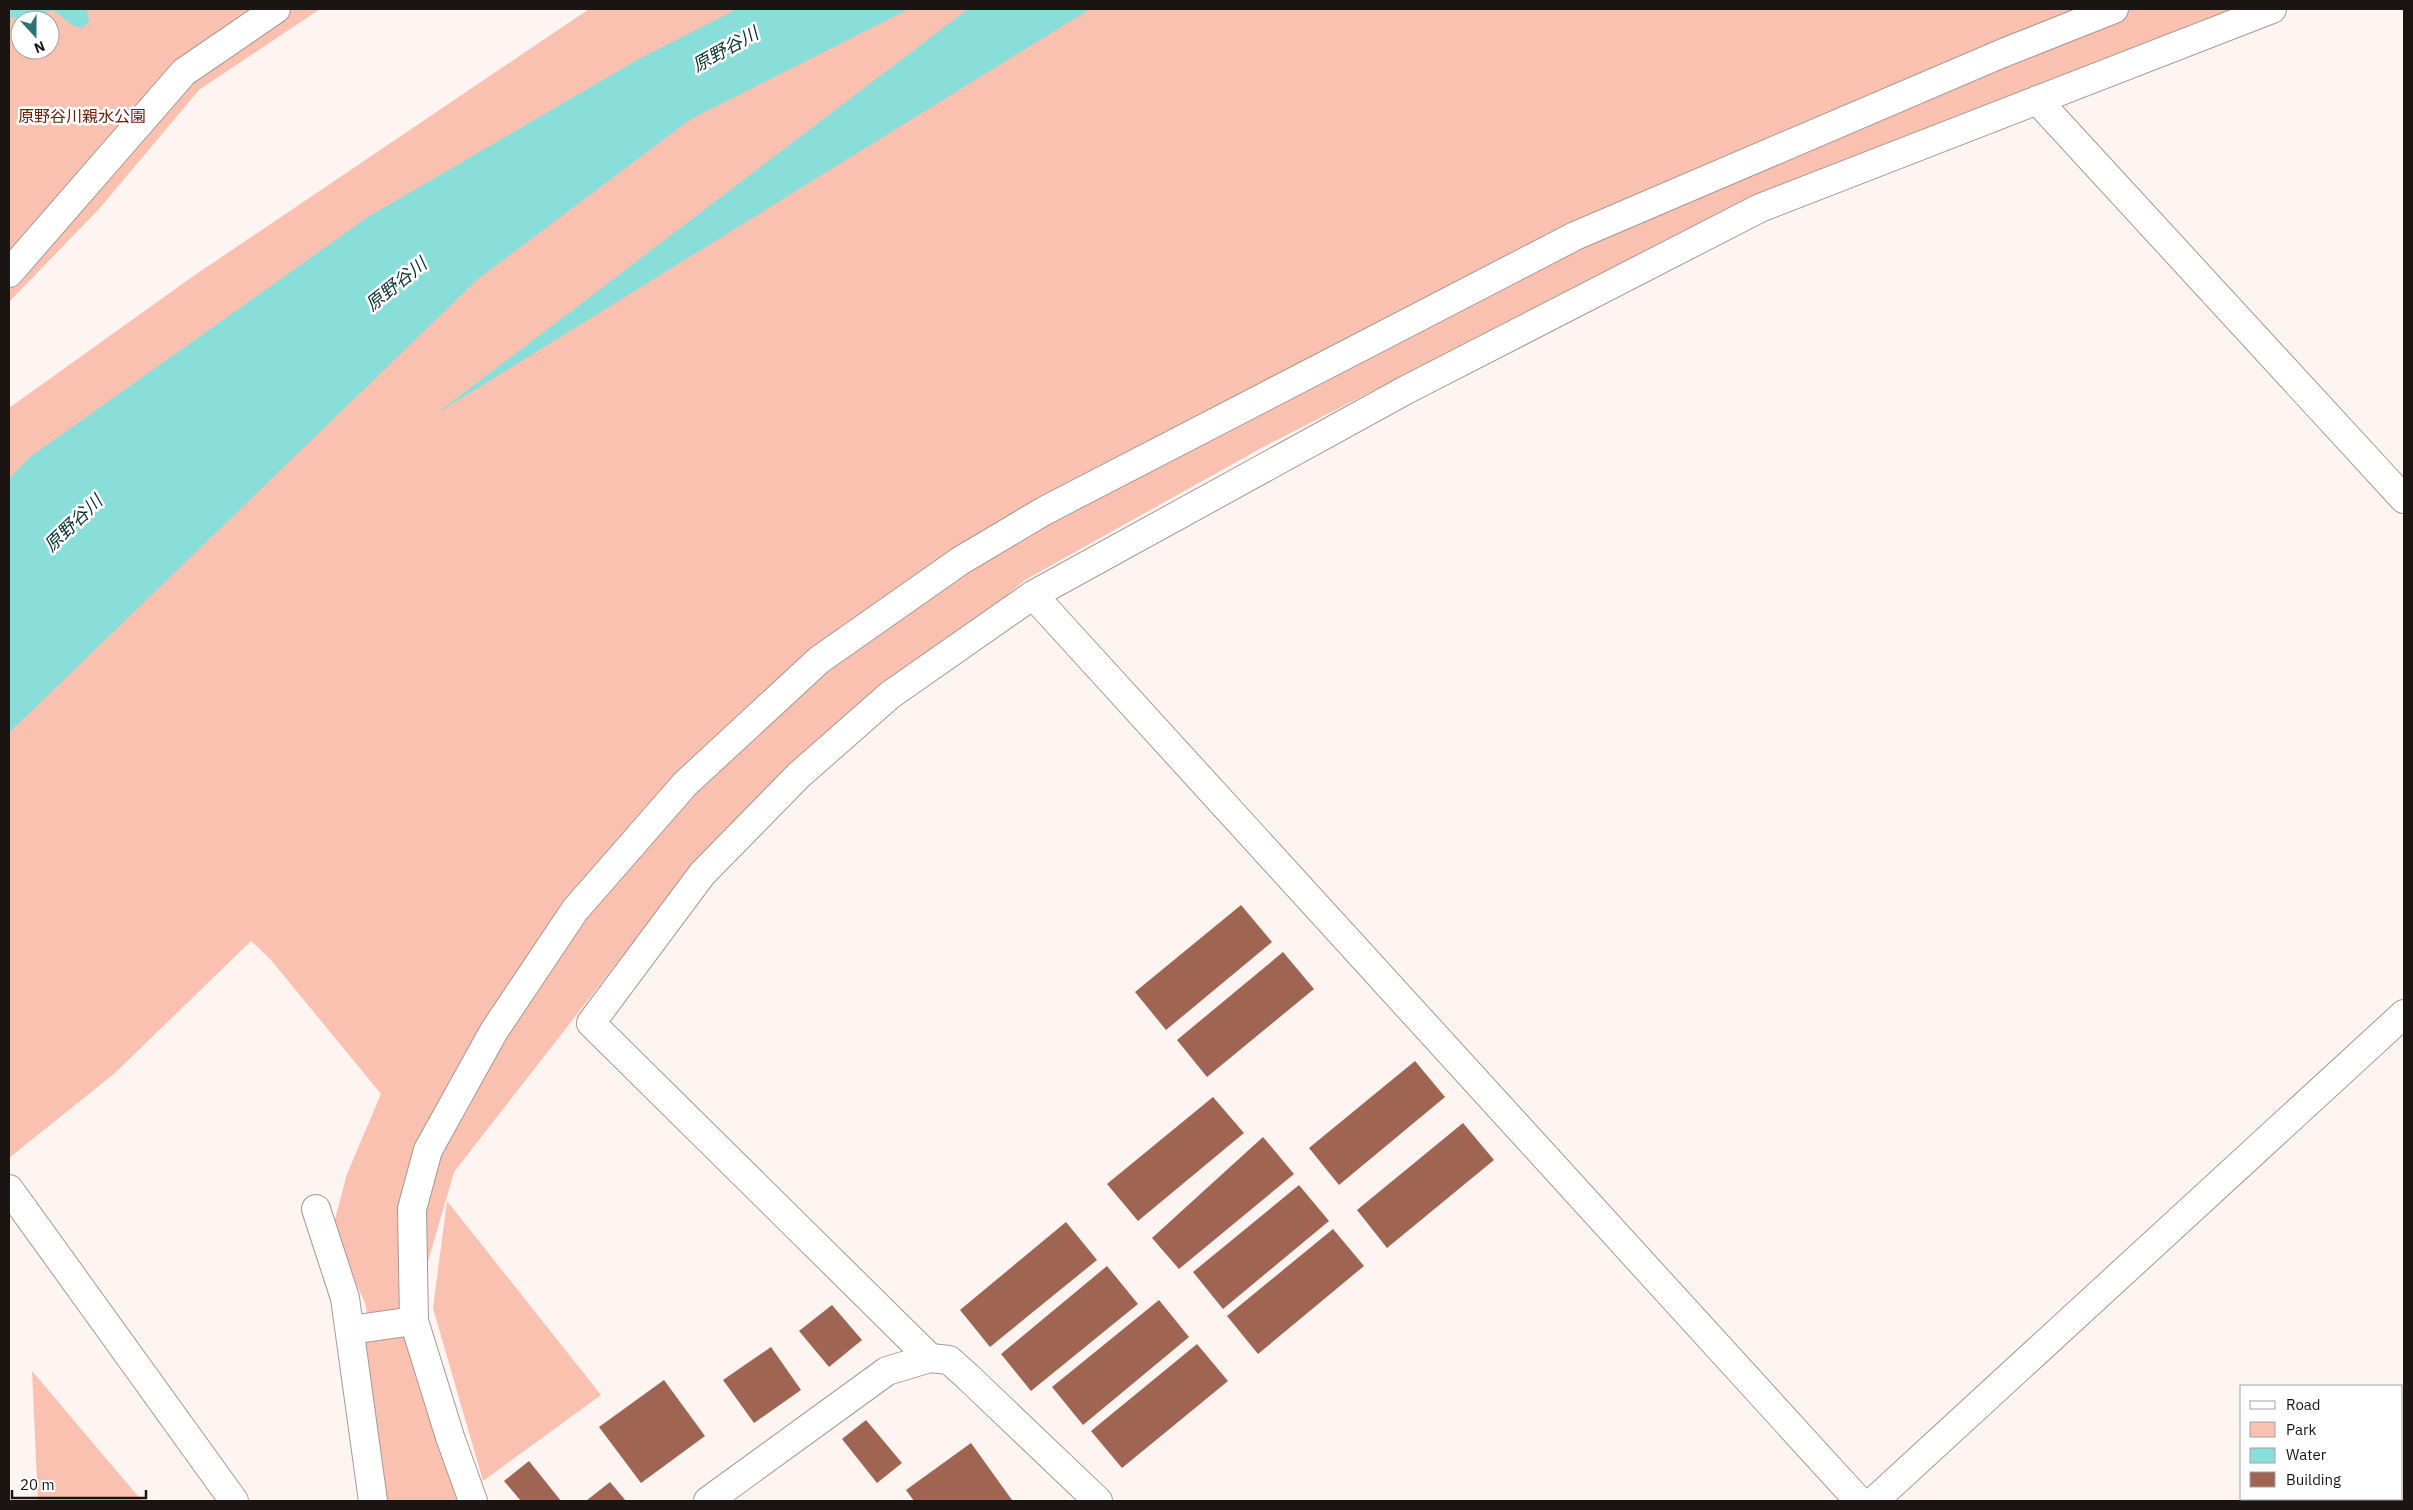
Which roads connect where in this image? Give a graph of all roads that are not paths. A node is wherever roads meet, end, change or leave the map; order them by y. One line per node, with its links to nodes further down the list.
1 (276, 9): 5 (street)
2 (2114, 9): 11 (street)
3 (2272, 9): 4 (street)
4 (2037, 100): 6 (street); 7 (street)
5 (9, 273)
6 (2404, 499)
7 (1033, 595): 13 (street); 19 (street)
8 (2404, 1014): 20 (street)
9 (9, 1189): 15 (street)
10 (316, 1209): 12 (street)
11 (414, 1322): 12 (street); 17 (street)
12 (350, 1330): 16 (street)
13 (930, 1358): 14 (street); 18 (street)
14 (1090, 1499)
15 (234, 1501)
16 (373, 1501)
17 (473, 1501)
18 (708, 1501)
19 (1859, 1501)
20 (1874, 1501)

